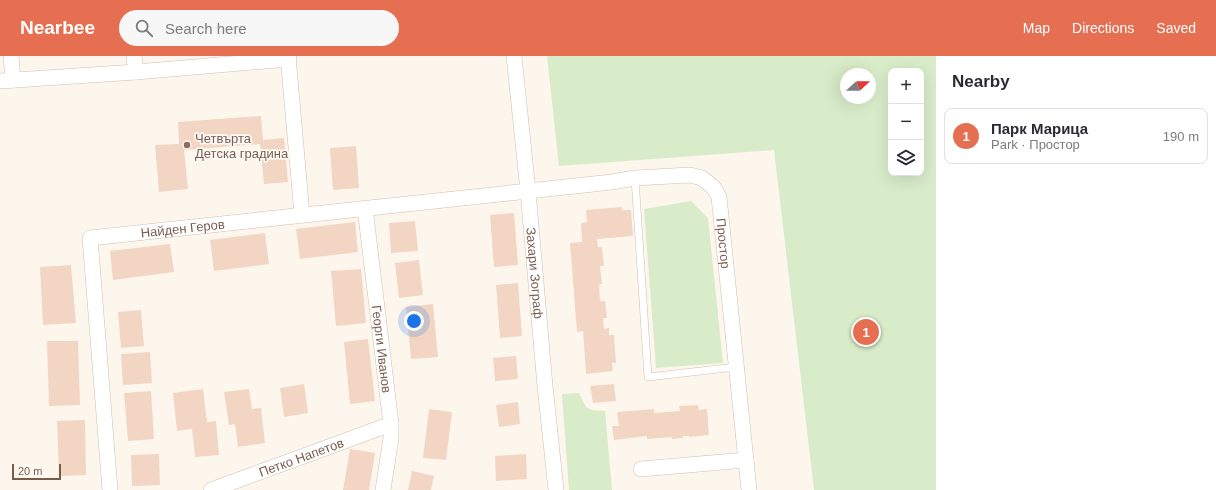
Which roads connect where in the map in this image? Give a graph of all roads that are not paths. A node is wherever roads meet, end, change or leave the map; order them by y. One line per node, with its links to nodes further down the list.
1 (11, 56): 6 (street)
2 (134, 56): 5 (street)
3 (514, 56): 8 (street, Захари Зограф)
4 (288, 58): 5 (street); 10 (street)
5 (136, 72): 6 (street)
6 (7, 80)
7 (634, 178): 8 (street, Простор); 11 (street, Простор); 11 (lane)
8 (528, 191): 9 (street, Найден Геров); 18 (street, Захари Зограф)
9 (366, 208): 10 (street, Найден Геров); 12 (street, Георги Иванов)
10 (302, 215): 15 (street, Найден Геров)
11 (736, 367): 13 (street, Простор)
12 (391, 424): 16 (street, Петко Напетов); 17 (street, Георги Иванов)
13 (746, 460): 14 (street); 19 (street, Простор)
14 (641, 469)
15 (110, 490)
16 (211, 490)
17 (384, 490)
18 (556, 490)
19 (749, 490)

